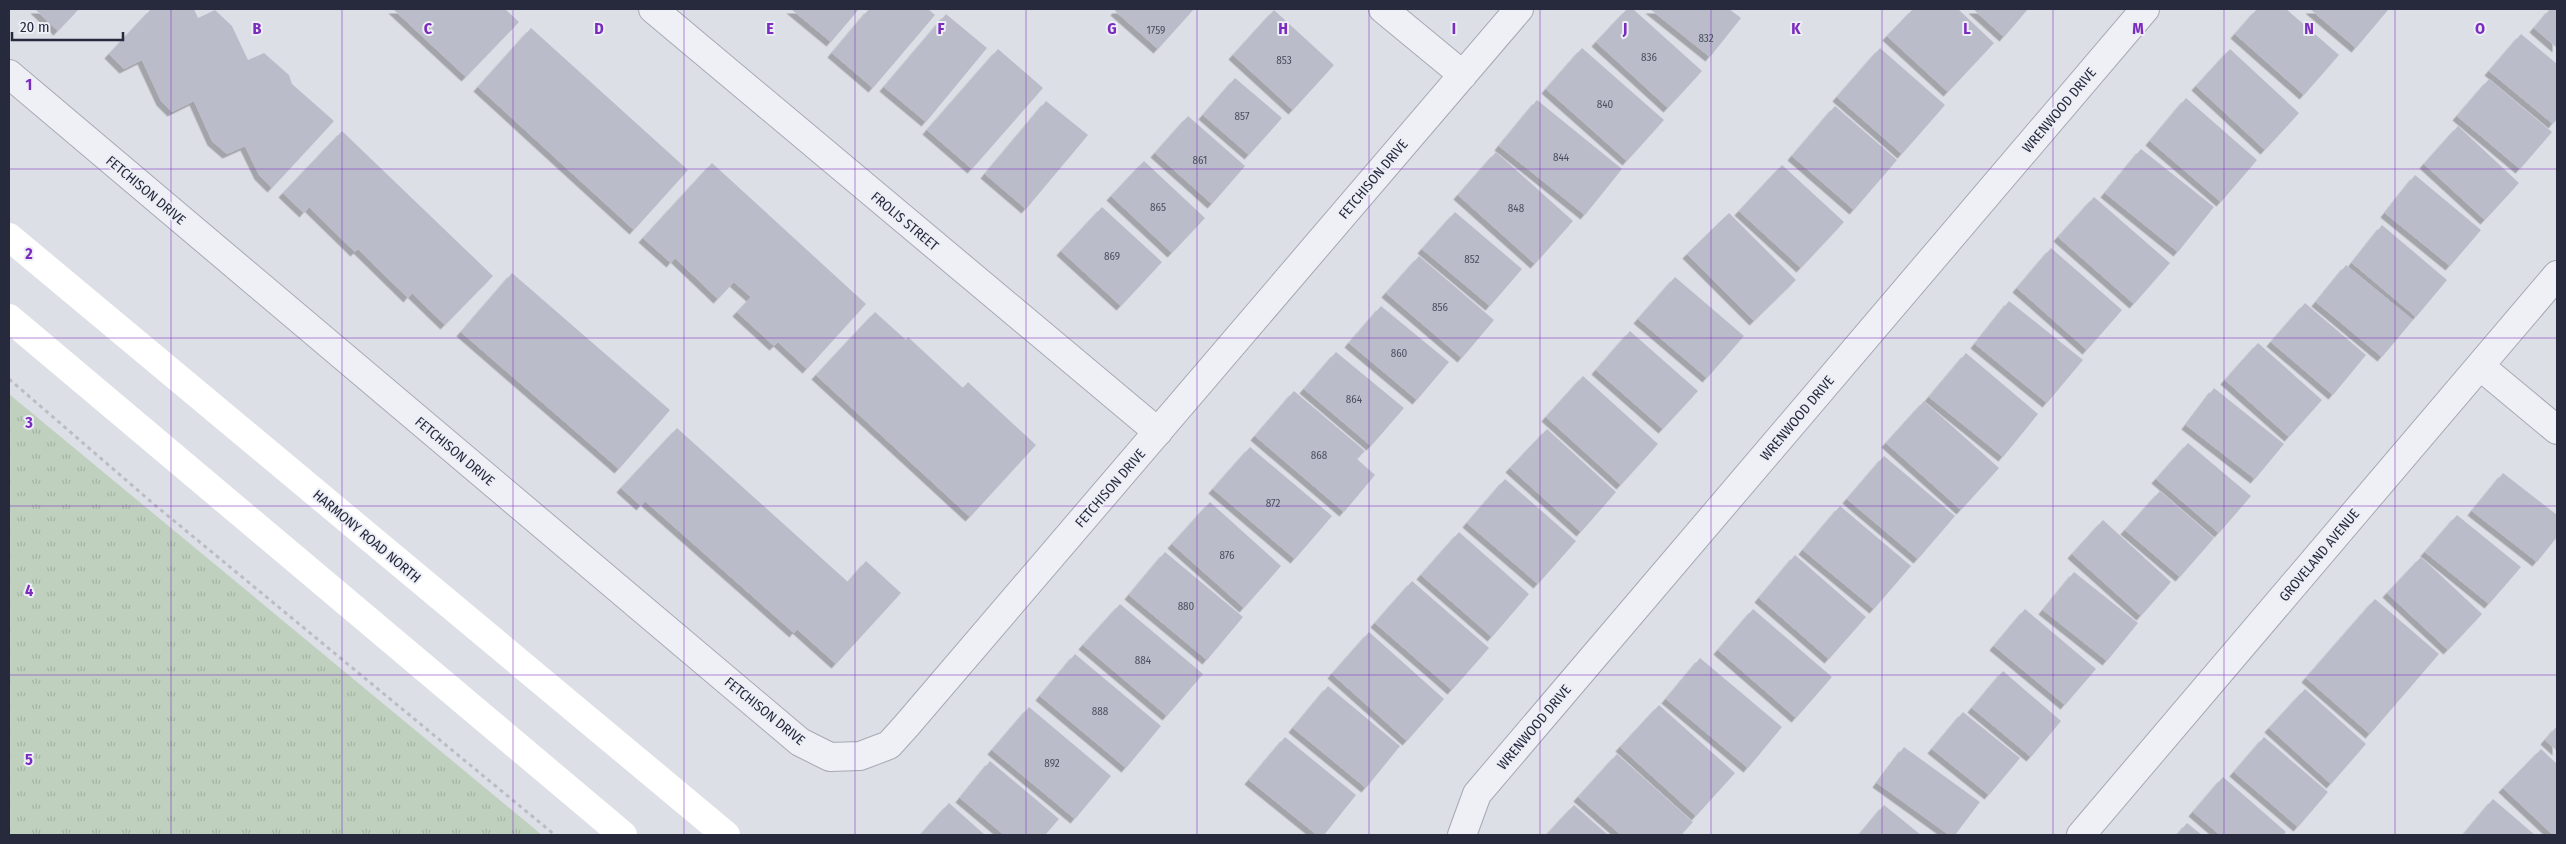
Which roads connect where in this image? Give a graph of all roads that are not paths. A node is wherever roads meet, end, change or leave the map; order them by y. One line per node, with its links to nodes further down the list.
1 (653, 9): 12 (street, FROLIS STREET)
2 (1383, 9): 6 (street)
3 (1519, 9): 6 (street, FETCHISON DRIVE)
4 (2145, 9): 15 (street, WRENWOOD DRIVE)
5 (9, 74): 12 (street, FETCHISON DRIVE)
6 (1463, 75): 12 (street, FETCHISON DRIVE)
7 (9, 237): 14 (main road, HARMONY ROAD NORTH)
8 (2557, 275): 10 (street, GROVELAND AVENUE)
9 (9, 318): 13 (main road)
10 (2480, 366): 11 (street); 16 (street, GROVELAND AVENUE)
11 (2557, 430)
12 (1158, 432)
13 (624, 835)
14 (726, 835)
15 (1462, 835)
16 (2081, 835)

